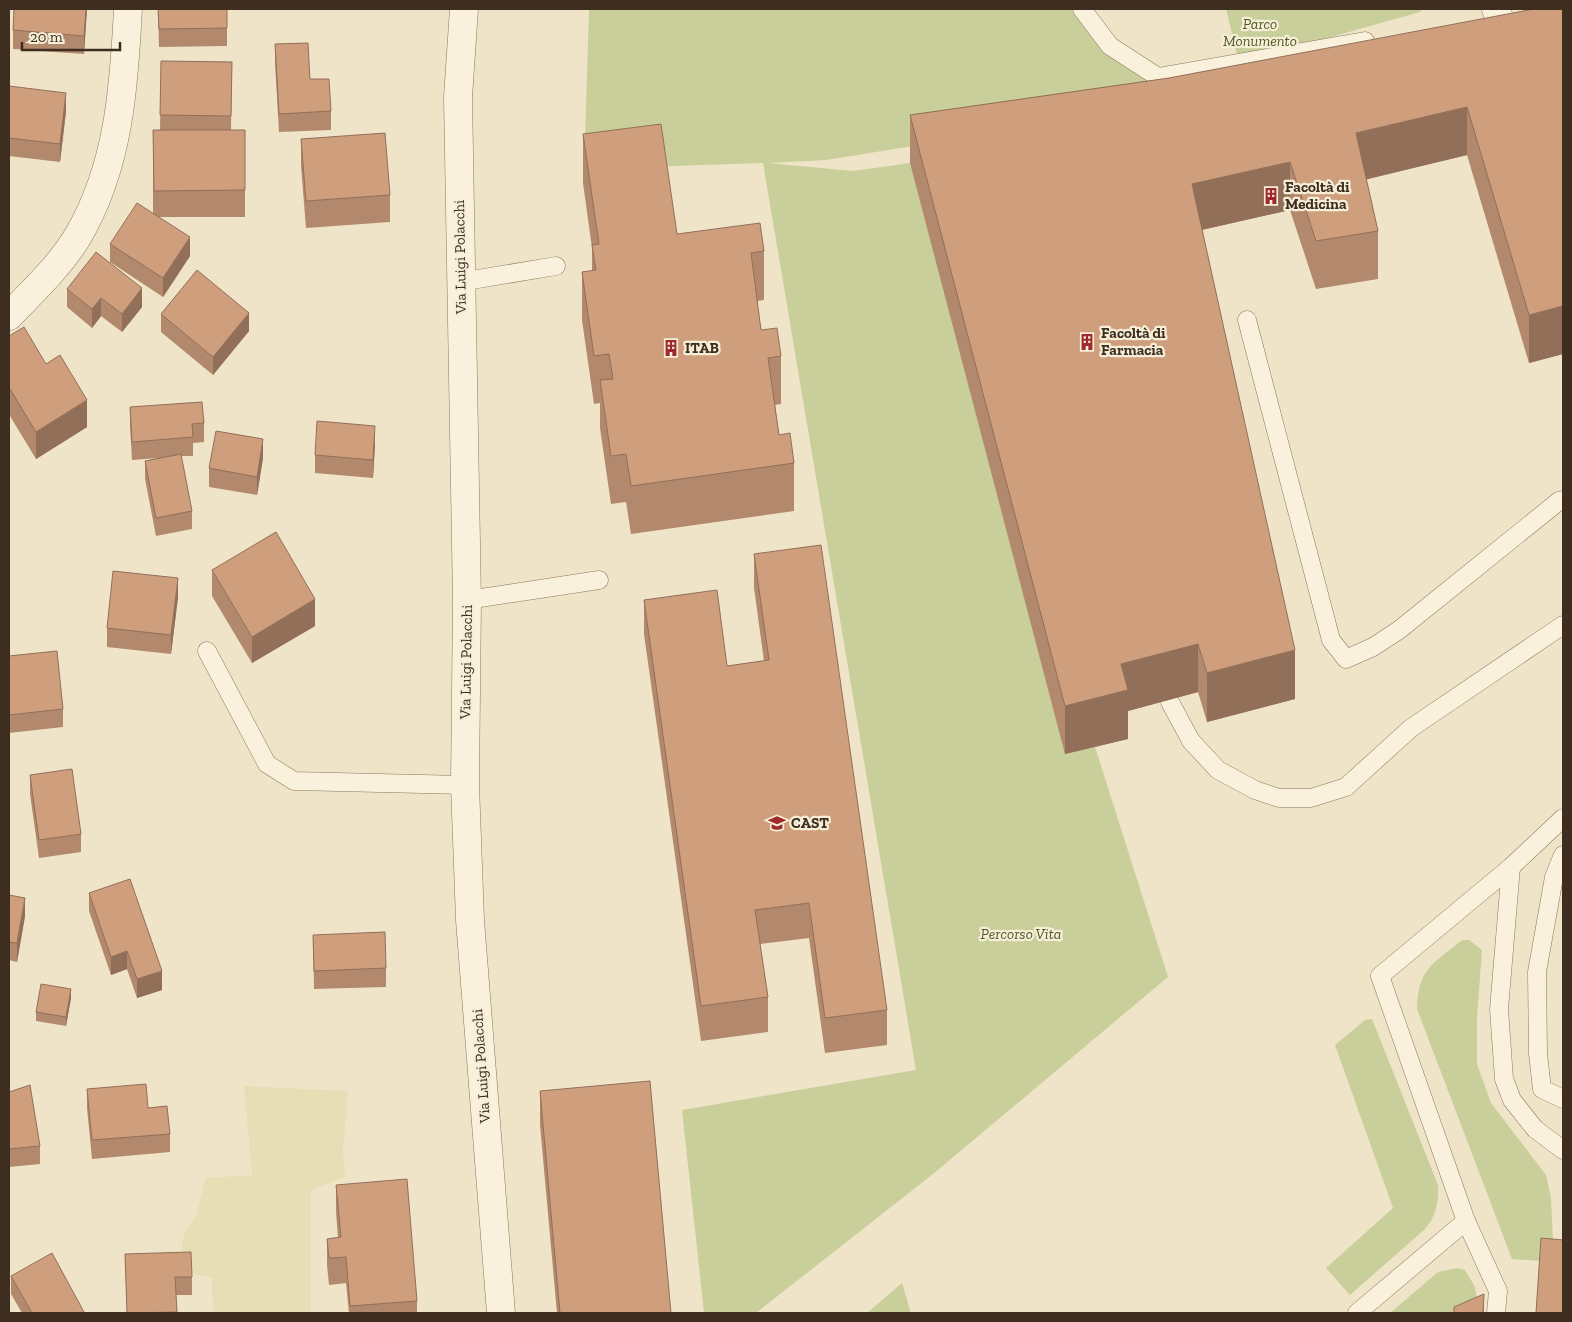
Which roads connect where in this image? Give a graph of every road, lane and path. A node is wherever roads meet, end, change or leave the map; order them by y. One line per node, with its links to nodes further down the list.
1 (128, 9): 7 (street)
2 (464, 9): 6 (street, Via Luigi Polacchi)
3 (1082, 9): 4 (lane)
4 (1384, 38)
5 (556, 266): 6 (lane)
6 (460, 282): 11 (street, Via Luigi Polacchi)
7 (9, 316)
8 (1247, 320): 9 (lane)
9 (1563, 500)
10 (599, 580): 11 (lane)
11 (467, 600): 15 (street, Via Luigi Polacchi)
12 (1563, 624): 14 (lane)
13 (207, 652): 15 (lane)
14 (1170, 702)
15 (465, 786): 22 (street, Via Luigi Polacchi)
16 (1563, 818): 18 (lane)
17 (1563, 855): 19 (lane)
18 (1511, 867): 20 (lane); 21 (lane)
19 (1563, 1099)
20 (1563, 1150)
21 (1466, 1221): 23 (lane); 24 (lane)
22 (501, 1313)
23 (1357, 1313)
24 (1496, 1313)

